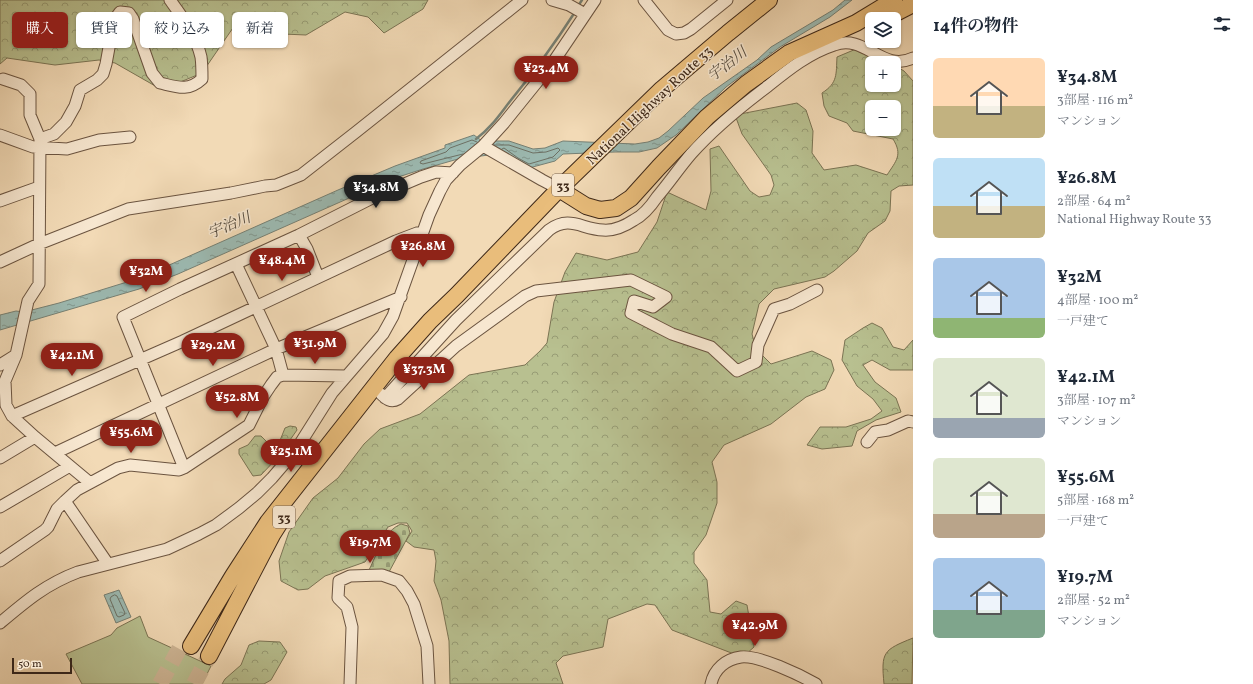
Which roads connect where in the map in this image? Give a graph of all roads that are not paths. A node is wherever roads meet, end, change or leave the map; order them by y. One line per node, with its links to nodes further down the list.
1 (170, 0): 18 (street)
2 (522, 0): 26 (street)
3 (552, 0): 10 (street)
4 (595, 0): 10 (street)
5 (644, 0): 6 (street)
6 (727, 0)
7 (769, 0): 22 (highway, National Highway Route 33 / 33)
8 (894, 0): 13 (highway)
9 (913, 4): 11 (highway)
10 (577, 10): 19 (street)
11 (898, 12)
12 (865, 21): 13 (highway)
13 (856, 23): 22 (highway)
14 (913, 58): 40 (street)
15 (3, 79): 18 (street)
16 (0, 135): 18 (street)
17 (130, 137): 18 (street)
18 (39, 143): 21 (street)
19 (483, 146): 20 (street); 22 (street)
20 (453, 173): 24 (street); 25 (street)
21 (39, 187): 23 (street); 26 (street)
22 (559, 189): 39 (highway, National Highway Route 33 / 33)
23 (0, 201)
24 (423, 232): 29 (street); 31 (street)
25 (299, 235): 28 (street); 29 (street)
26 (39, 244): 27 (street); 34 (street)
27 (0, 262)
28 (236, 264): 32 (street); 35 (street)
29 (318, 278): 32 (street)
30 (817, 290): 40 (street)
31 (401, 297): 33 (street); 38 (street)
32 (257, 307): 33 (street); 35 (street)
33 (276, 349): 37 (street); 41 (street)
34 (16, 355): 36 (street); 42 (street)
35 (141, 359): 41 (street); 43 (street)
36 (0, 365)
37 (283, 375): 38 (street); 50 (street)
38 (346, 376): 55 (street)
39 (373, 388): 40 (street); 57 (highway, National Highway Route 33 / 33); 58 (highway, 33)
40 (385, 398)
41 (159, 405): 47 (street); 50 (street)
42 (3, 407): 43 (street)
43 (12, 416): 45 (street)
44 (913, 422): 46 (street)
45 (35, 437): 47 (street); 48 (street)
46 (867, 442)
47 (55, 452): 49 (street)
48 (0, 458)
49 (70, 466): 51 (street); 53 (street)
50 (184, 468): 51 (street)
51 (90, 482): 52 (street)
52 (65, 502): 54 (street); 55 (street)
53 (0, 507)
54 (0, 561)
55 (108, 564): 56 (street)
56 (0, 622)
57 (187, 644)
58 (209, 656)
59 (350, 684): 60 (street)
60 (430, 684)
61 (711, 684): 62 (street)
62 (816, 684)

